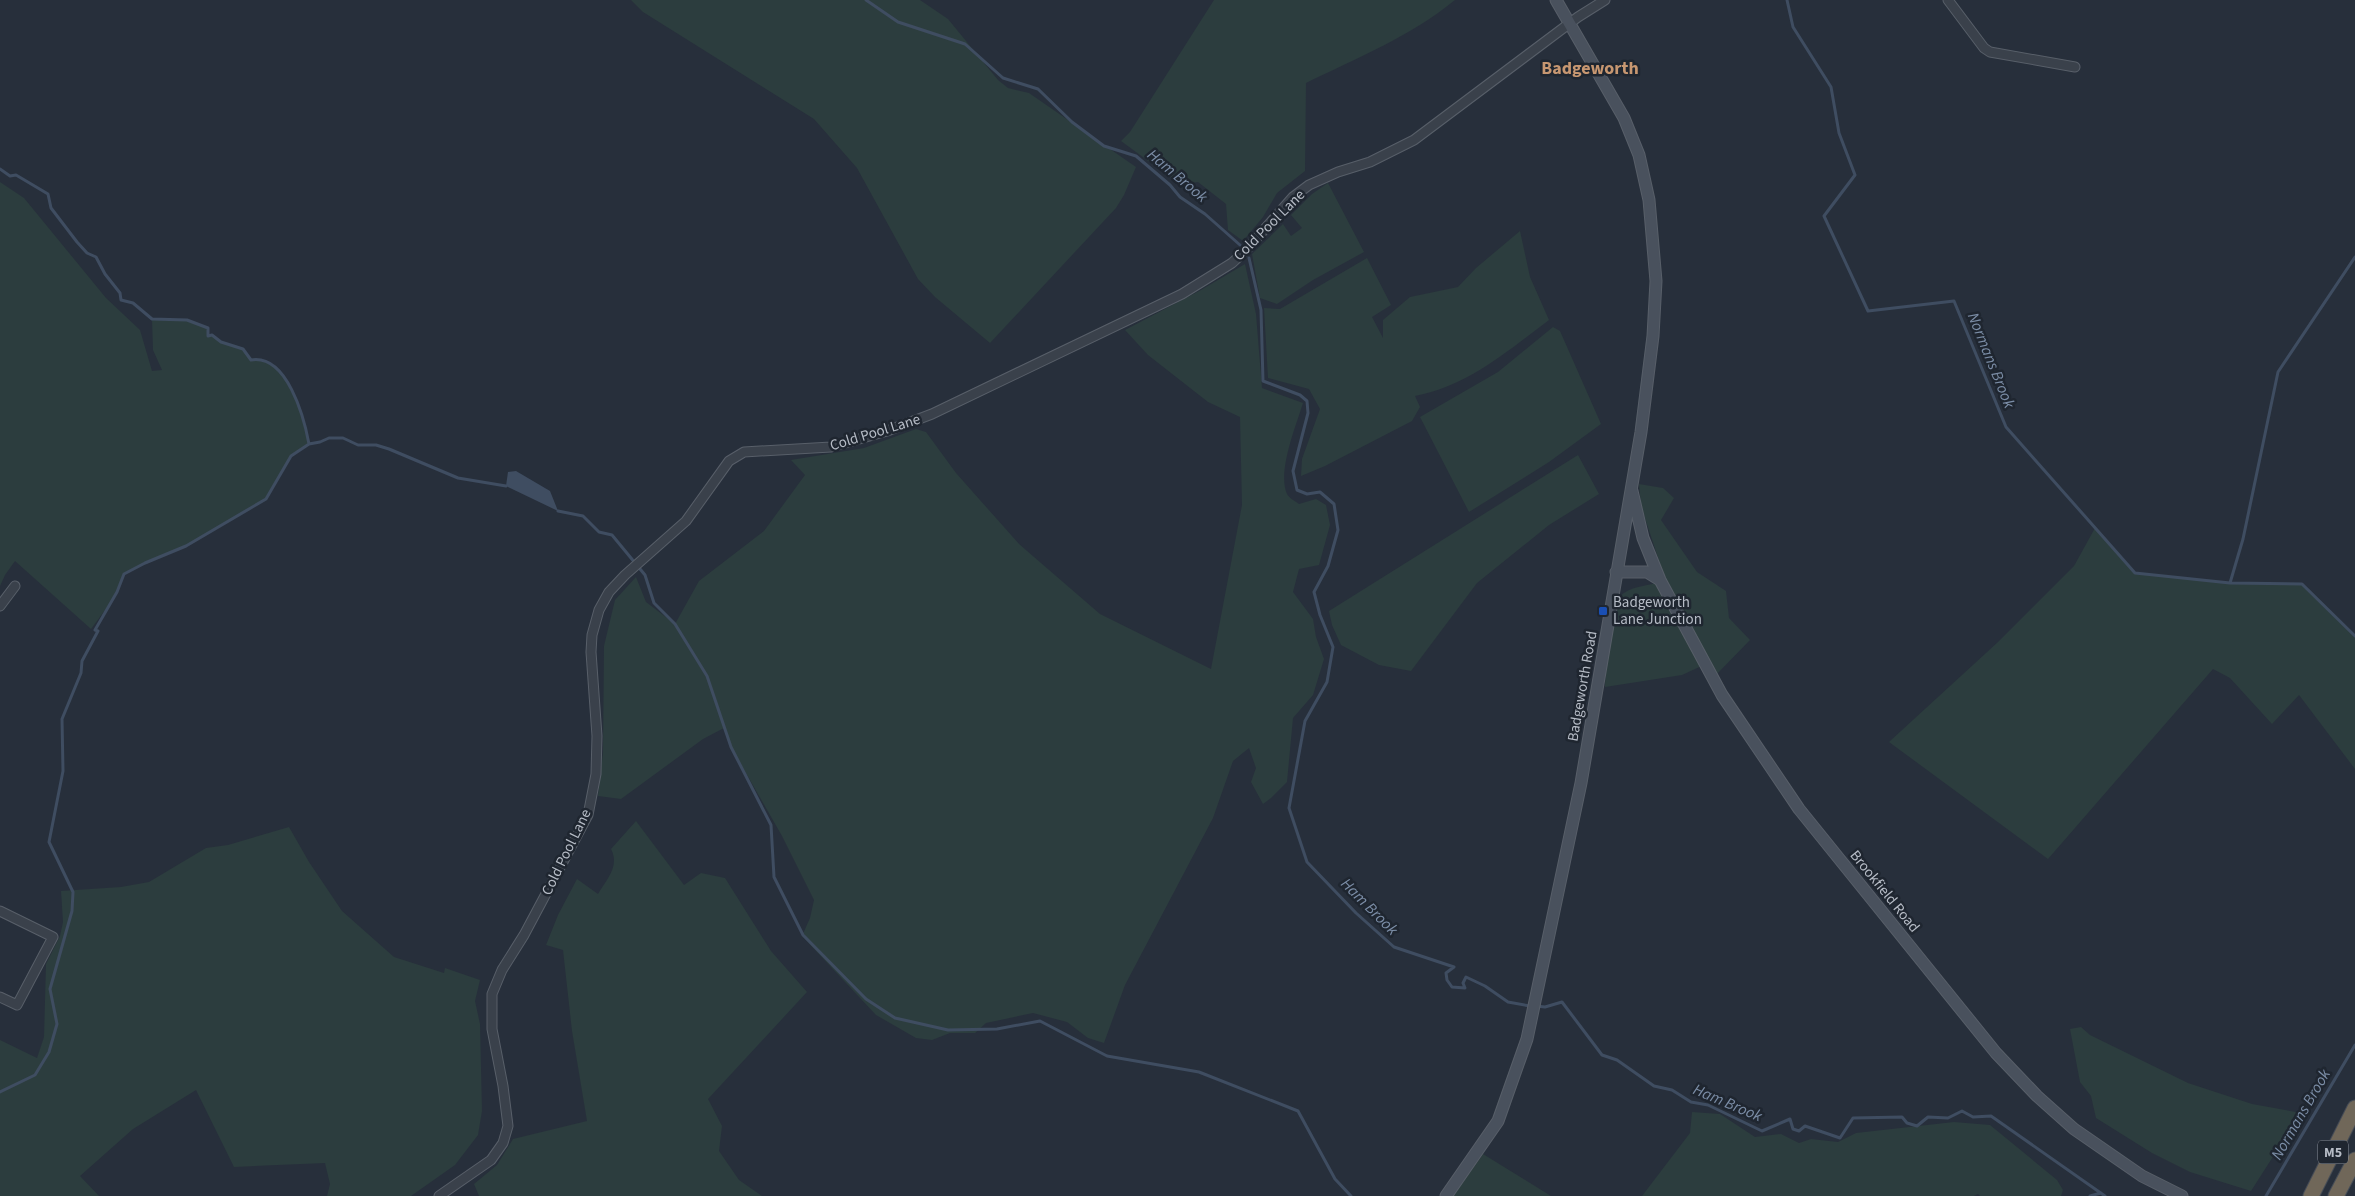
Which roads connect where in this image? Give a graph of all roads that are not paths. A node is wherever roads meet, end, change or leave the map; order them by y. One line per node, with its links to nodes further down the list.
1 (1556, 0): 4 (street, Badgeworth Road)
2 (1605, 0): 4 (street, Cold Pool Lane)
3 (1948, 0): 5 (street)
4 (1570, 24): 6 (street, Badgeworth Road); 17 (street, Cold Pool Lane)
5 (2075, 67)
6 (1631, 487): 7 (street, Brookfield Road); 8 (street, Badgeworth Road)
7 (1643, 538): 8 (street); 10 (street, Brookfield Road)
8 (1622, 540): 9 (street, Badgeworth Road)
9 (1616, 572): 10 (street); 18 (street, Badgeworth Road)
10 (1660, 580): 19 (street, Brookfield Road)
11 (15, 586): 12 (street)
12 (0, 606)
13 (0, 911): 14 (street)
14 (0, 997)
15 (2355, 1108): 20 (highway, M5)
16 (2355, 1160): 21 (highway, M5)
17 (439, 1196)
18 (1446, 1196)
19 (2182, 1196)
20 (2312, 1196)
21 (2336, 1196)

